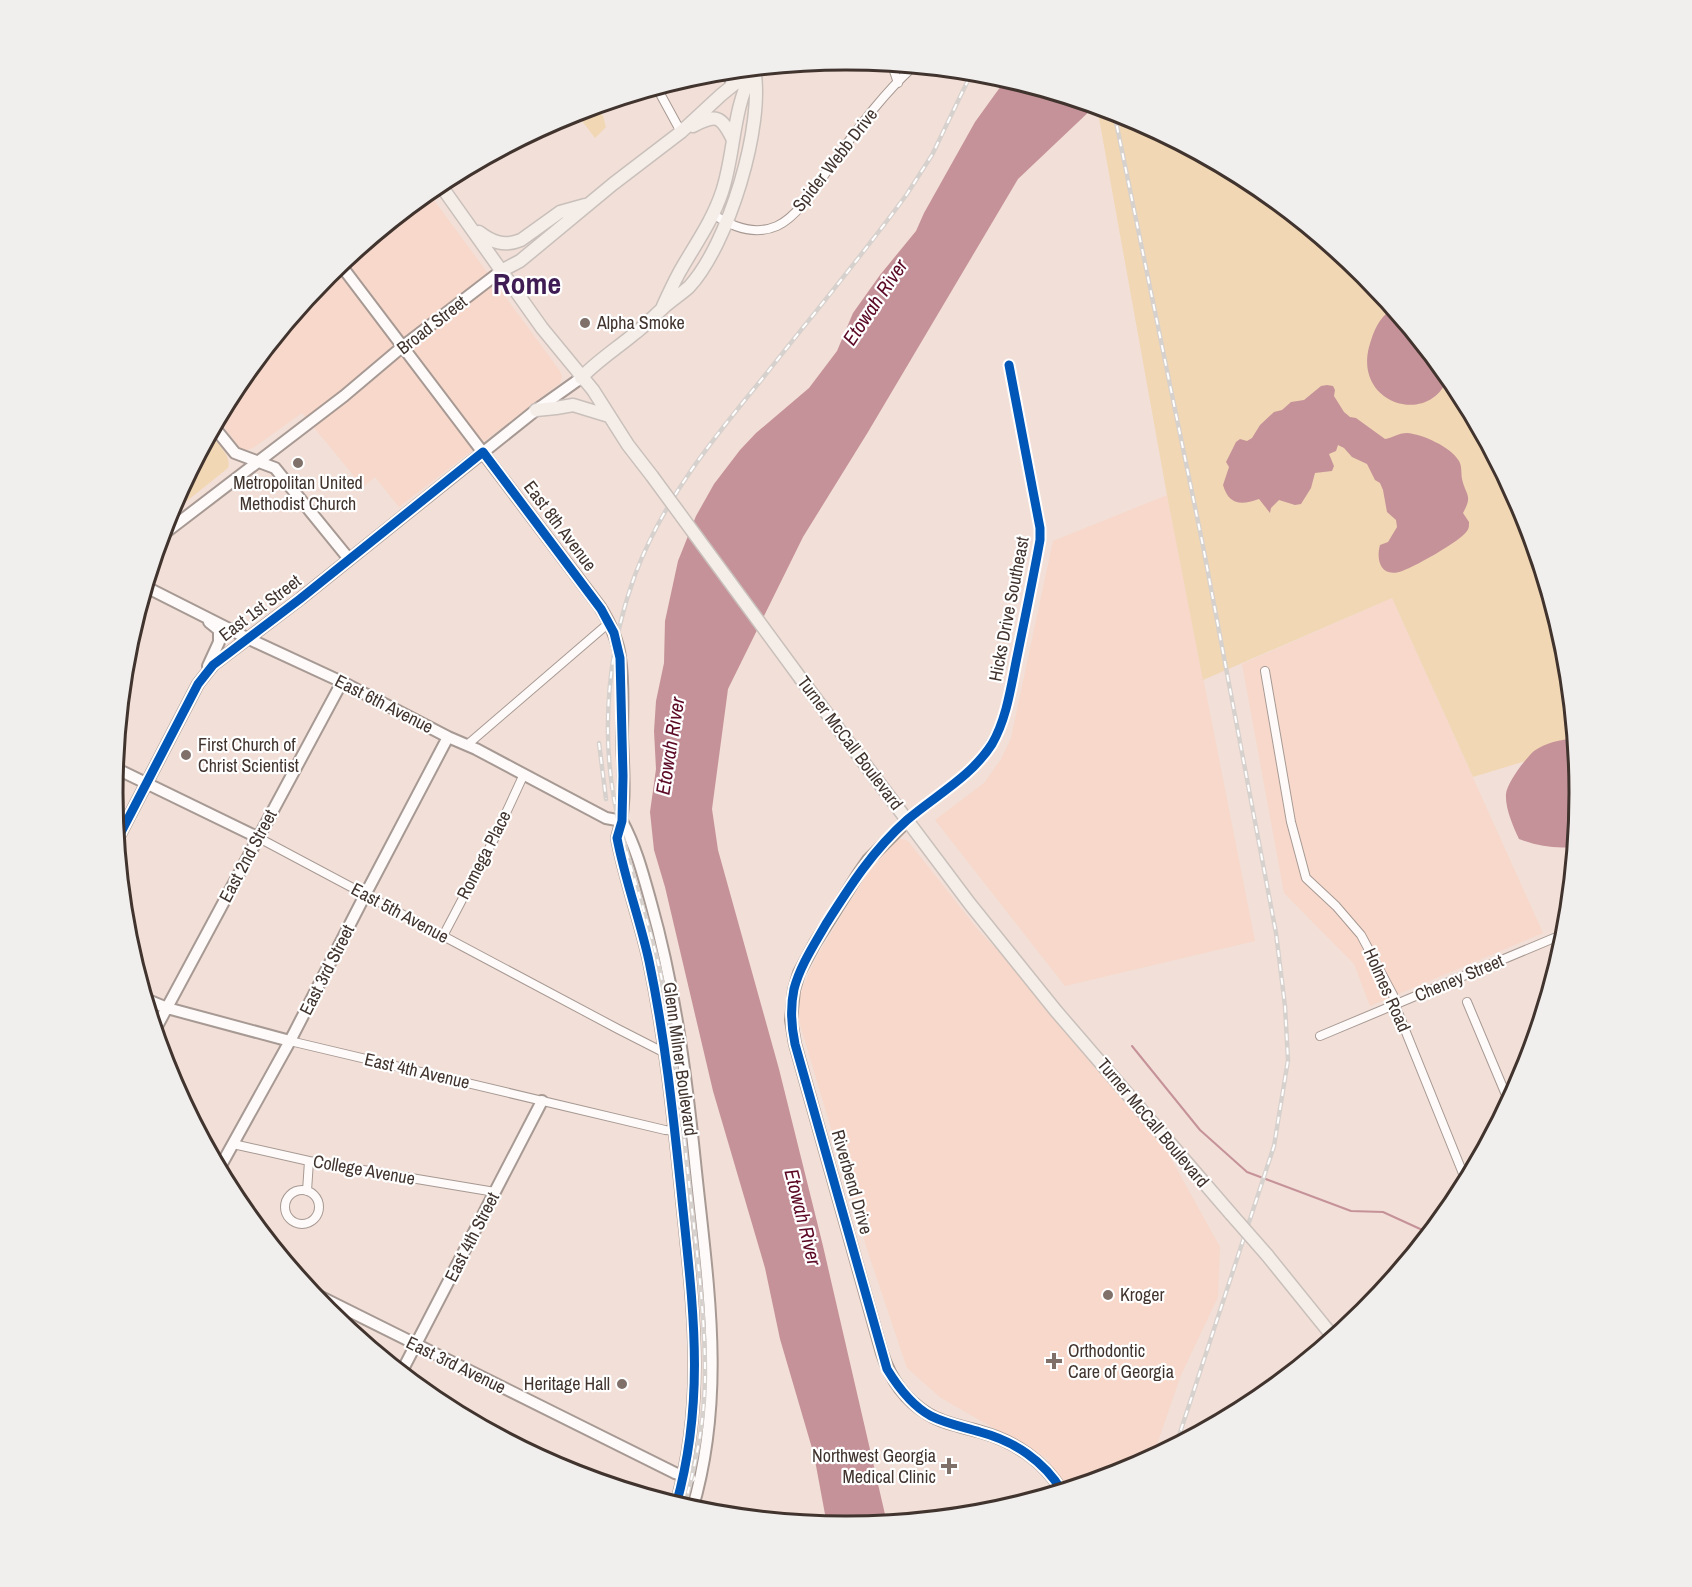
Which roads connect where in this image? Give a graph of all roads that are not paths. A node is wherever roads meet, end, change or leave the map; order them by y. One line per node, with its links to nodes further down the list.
1 (894, 72): 7 (street)
2 (907, 73): 7 (street, Spider Webb Drive)
3 (749, 77): 11 (main road)
4 (755, 77): 15 (main road)
5 (741, 79): 8 (main road, Broad Street)
6 (730, 80): 8 (street)
7 (898, 83): 15 (street, Spider Webb Drive)
8 (733, 85): 10 (main road, Broad Street)
9 (661, 95): 10 (street)
10 (681, 132): 11 (main road); 13 (main road, Broad Street)
11 (733, 140): 14 (main road)
12 (445, 191): 16 (main road, Turner McCall Boulevard)
13 (590, 204): 16 (main road); 18 (main road, Broad Street)
14 (713, 214): 15 (street, Spider Webb Drive); 19 (main road)
15 (728, 224): 19 (main road)
16 (470, 226): 18 (main road, Turner McCall Boulevard)
17 (346, 272): 20 (street, East 8th Avenue)
18 (501, 272): 20 (street, Broad Street); 22 (main road, Turner McCall Boulevard)
19 (662, 309): 22 (main road)
20 (402, 347): 26 (street, East 8th Avenue); 27 (street, Broad Street)
21 (1009, 365): 42 (street, Hicks Drive Southeast)
22 (581, 378): 23 (street, East 1st Street); 24 (main road, Turner McCall Boulevard)
23 (536, 410): 24 (main road); 26 (street, East 1st Street)
24 (609, 416): 42 (main road, Turner McCall Boulevard, bridge)
25 (219, 433): 27 (street)
26 (483, 452): 29 (street, East 1st Street); 32 (street, East 8th Avenue)
27 (258, 461): 28 (street, Broad Street); 29 (street)
28 (175, 525)
29 (349, 559): 33 (street, East 1st Street)
30 (153, 590): 31 (street, East 6th Avenue)
31 (190, 608): 33 (street, East 6th Avenue); 35 (street)
32 (610, 622): 38 (street); 43 (street, Glenn Milner Boulevard)
33 (249, 639): 35 (street, East 1st Street); 36 (street, East 6th Avenue)
34 (1265, 670): 51 (street, Holmes Road)
35 (205, 673): 41 (street, East 1st Street)
36 (342, 682): 37 (street, East 6th Avenue); 45 (street, East 2nd Street)
37 (448, 737): 38 (street, East 6th Avenue); 46 (street, East 3rd Street)
38 (467, 745): 40 (street, East 6th Avenue)
39 (124, 773): 41 (street, East 5th Avenue)
40 (524, 774): 43 (street, East 6th Avenue); 47 (street, Romega Place)
41 (146, 784): 44 (street, East 1st Street); 45 (street, East 5th Avenue)
42 (908, 820): 69 (main road, Turner McCall Boulevard, bridge); 74 (street, Riverbend Drive)
43 (622, 821): 56 (street, Glenn Milner Boulevard); 57 (street, Glenn Milner Boulevard)
44 (124, 826)
45 (257, 837): 46 (street, East 5th Avenue); 52 (street, East 2nd Street)
46 (364, 895): 47 (street, East 5th Avenue); 55 (street, East 3rd Street)
47 (443, 936): 56 (street, East 5th Avenue)
48 (1554, 938): 51 (street, Cheney Street)
49 (1467, 1002): 58 (street)
50 (154, 1003): 52 (street, East 4th Avenue)
51 (1395, 1005): 54 (street, Cheney Street); 65 (street, Holmes Road)
52 (166, 1008): 53 (street, East 2nd Street); 55 (street, East 4th Avenue)
53 (160, 1021)
54 (1320, 1036)
55 (290, 1041): 59 (street, East 4th Avenue); 62 (street, East 3rd Street)
56 (665, 1053): 57 (street, East 5th Avenue); 60 (street, Glenn Milner Boulevard)
57 (683, 1059): 61 (street, Glenn Milner Boulevard)
58 (1504, 1091)
59 (542, 1101): 60 (street, East 4th Avenue); 67 (street, East 4th Street)
60 (675, 1131): 61 (street, East 4th Avenue); 72 (street, Glenn Milner Boulevard)
61 (692, 1132): 73 (street, Glenn Milner Boulevard)
62 (233, 1144): 63 (street, East 3rd Street); 64 (street, College Avenue)
63 (224, 1161)
64 (309, 1161): 66 (street); 67 (street, College Avenue)
65 (1462, 1171)
66 (306, 1191): 66 (street)
67 (495, 1192): 70 (street, East 4th Street)
68 (333, 1303): 70 (street, East 3rd Avenue)
69 (1329, 1332)
70 (416, 1345): 71 (street, East 4th Street); 72 (street, East 3rd Avenue)
71 (405, 1366)
72 (683, 1476): 73 (street, East 3rd Avenue); 75 (street, Glenn Milner Boulevard)
73 (699, 1482): 76 (street, Glenn Milner Boulevard)
74 (1057, 1484)
75 (678, 1497)
76 (695, 1501)

